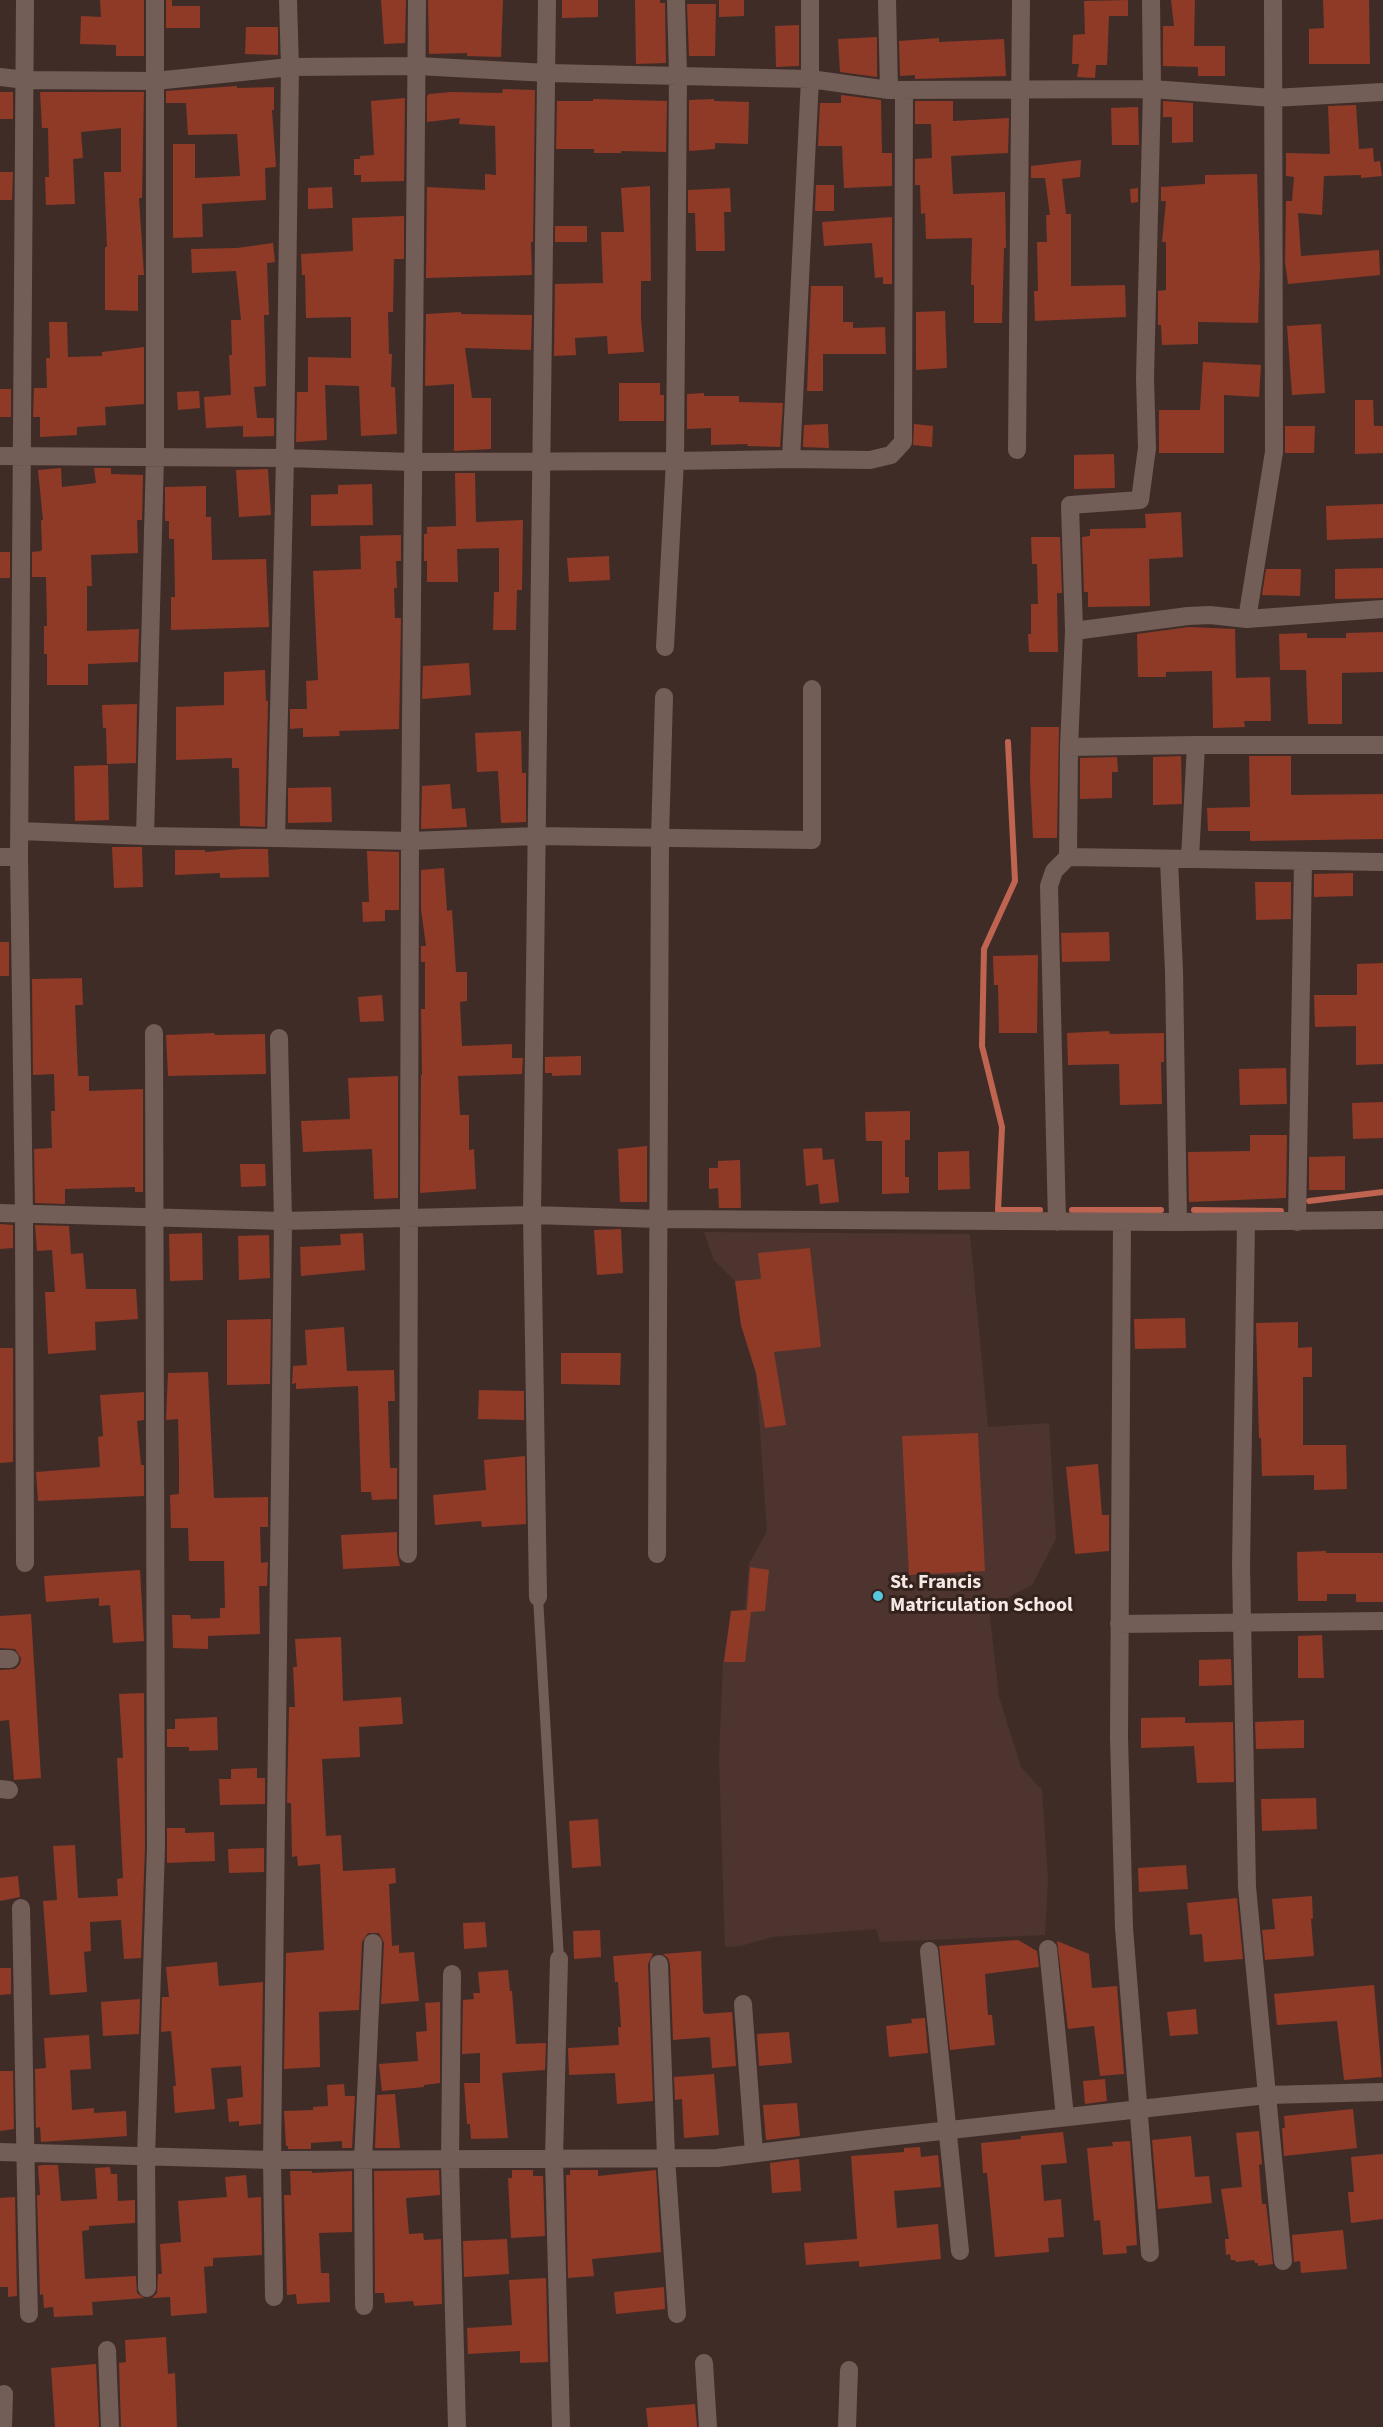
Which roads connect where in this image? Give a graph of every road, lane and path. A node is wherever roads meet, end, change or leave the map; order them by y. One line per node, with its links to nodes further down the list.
1 (25, 0): 18 (street)
2 (155, 0): 19 (street)
3 (288, 0): 13 (street)
4 (417, 0): 12 (street)
5 (548, 0): 14 (street)
6 (676, 0): 15 (street)
7 (810, 0): 17 (street)
8 (887, 0): 21 (street)
9 (1021, 0): 20 (street)
10 (1151, 0): 22 (street)
11 (1273, 0): 24 (street)
12 (417, 66): 13 (street); 14 (street); 33 (street)
13 (290, 67): 19 (street); 29 (street)
14 (548, 73): 15 (street); 31 (street)
15 (678, 74): 17 (street); 32 (street)
16 (0, 77): 18 (street)
17 (810, 79): 21 (street); 30 (street)
18 (25, 80): 19 (street); 27 (street)
19 (154, 81): 28 (street)
20 (1022, 89): 21 (street); 22 (street); 25 (street)
21 (896, 90): 30 (street)
22 (1152, 90): 24 (street); 36 (street)
23 (1383, 92): 24 (street)
24 (1273, 98): 35 (street)
25 (1017, 450)
26 (0, 456): 27 (street)
27 (22, 456): 28 (street); 43 (street)
28 (155, 456): 29 (street); 44 (street)
29 (285, 458): 33 (street); 46 (street)
30 (791, 459): 32 (street)
31 (543, 461): 32 (street); 33 (street); 45 (street)
32 (675, 461): 37 (street)
33 (413, 462): 48 (street)
34 (1383, 609): 35 (street)
35 (1247, 620): 36 (street)
36 (1074, 631): 42 (street)
37 (665, 647)
38 (812, 689): 47 (street)
39 (664, 697): 47 (street)
40 (1196, 745): 41 (street); 42 (street); 52 (street)
41 (1383, 745)
42 (1069, 747): 51 (street)
43 (20, 831): 44 (street); 50 (street)
44 (145, 836): 46 (street)
45 (536, 836): 47 (street); 48 (street); 60 (street)
46 (276, 838): 48 (street)
47 (660, 838): 63 (street)
48 (410, 841): 62 (street)
49 (0, 857): 50 (street)
50 (19, 857): 59 (street)
51 (1068, 857): 53 (street); 66 (street)
52 (1190, 858): 53 (street); 54 (street)
53 (1169, 860): 68 (street)
54 (1303, 861): 55 (street); 70 (street)
55 (1383, 862)
56 (153, 1033): 61 (street)
57 (279, 1038): 65 (street)
58 (0, 1213): 59 (street)
59 (24, 1214): 61 (street); 73 (street)
60 (532, 1215): 62 (street); 63 (street); 74 (street)
61 (153, 1217): 65 (street); 94 (street)
62 (410, 1218): 65 (street); 71 (street)
63 (658, 1219): 66 (street); 72 (street)
64 (1383, 1220): 70 (street)
65 (283, 1221): 97 (street)
66 (1057, 1222): 67 (street)
67 (1122, 1222): 68 (street); 77 (street)
68 (1178, 1222): 69 (street)
69 (1246, 1222): 70 (street); 76 (street)
70 (1297, 1222)
71 (408, 1554)
72 (657, 1554)
73 (25, 1563)
74 (538, 1597): 82 (lane)
75 (1383, 1621): 76 (street)
76 (1242, 1622): 77 (street); 87 (street)
77 (1119, 1624): 88 (street)
78 (21, 1908): 92 (street)
79 (373, 1943): 98 (street)
80 (1048, 1949): 89 (street)
81 (929, 1951): 90 (street)
82 (559, 1959): 95 (street)
83 (658, 1964): 96 (street)
84 (452, 1974): 99 (street)
85 (743, 2004): 93 (street)
86 (1383, 2092): 87 (street)
87 (1267, 2096): 88 (street); 102 (street)
88 (1139, 2109): 89 (street); 101 (street)
89 (1065, 2117): 90 (street)
90 (948, 2130): 93 (street); 100 (street)
91 (0, 2152): 92 (street)
92 (24, 2152): 94 (street); 106 (street)
93 (754, 2153): 96 (street)
94 (146, 2156): 97 (street); 103 (street)
95 (554, 2158): 96 (street); 99 (street); 115 (street)
96 (666, 2158): 107 (street)
97 (272, 2160): 98 (street); 104 (street)
98 (363, 2161): 99 (street); 105 (street)
99 (450, 2161): 114 (street)
100 (960, 2251)
101 (1150, 2253)
102 (1283, 2261)
103 (147, 2288)
104 (274, 2297)
105 (364, 2306)
106 (29, 2314)
107 (677, 2314)
108 (107, 2350): 113 (street)
109 (704, 2363): 116 (street)
110 (849, 2370): 117 (street)
111 (4, 2394): 112 (street)
112 (3, 2427)
113 (110, 2427)
114 (457, 2427)
115 (561, 2427)
116 (708, 2427)
117 (847, 2427)

